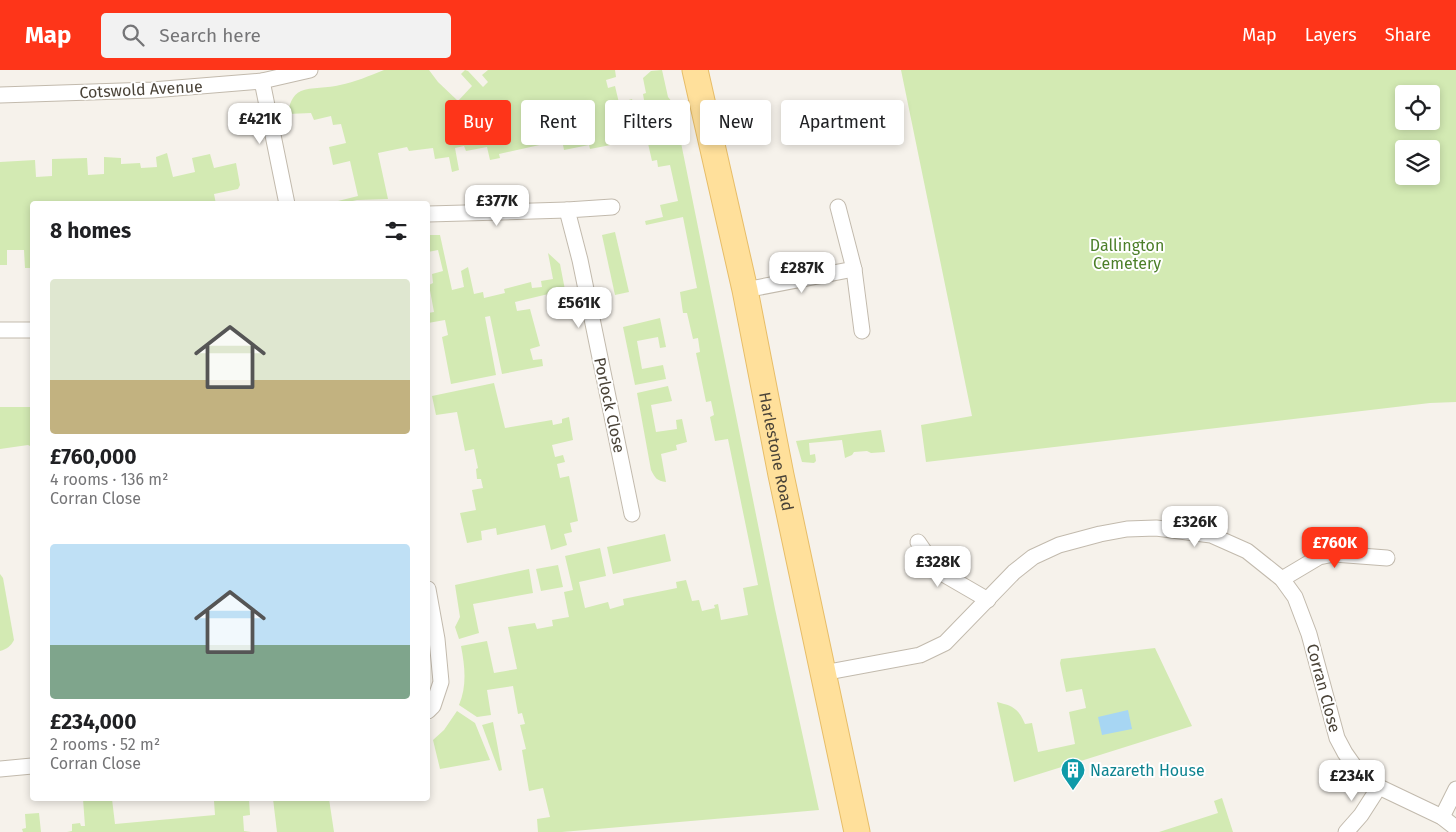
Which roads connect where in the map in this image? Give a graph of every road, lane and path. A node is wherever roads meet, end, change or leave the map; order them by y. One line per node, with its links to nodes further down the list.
1 (310, 70): 3 (street, Cotswold Avenue)
2 (695, 70): 11 (main road, Harlestone Road)
3 (262, 81): 4 (street, Cotswold Avenue); 5 (street)
4 (0, 95)
5 (286, 201)
6 (838, 207): 10 (street)
7 (612, 208): 8 (street)
8 (567, 210): 9 (street); 15 (street, Porlock Close)
9 (430, 214)
10 (854, 269): 11 (street); 14 (street)
11 (744, 290): 21 (main road, Harlestone Road)
12 (0, 330): 13 (street)
13 (30, 330)
14 (862, 331)
15 (632, 514)
16 (918, 542): 20 (street)
17 (1387, 558): 18 (street)
18 (1282, 579): 20 (street, Corran Close); 25 (street, Corran Close)
19 (430, 600): 22 (street)
20 (988, 600): 21 (street, Corran Close)
21 (823, 674): 29 (main road, Harlestone Road)
22 (430, 709)
23 (30, 766): 24 (street)
24 (0, 768)
25 (1379, 787): 27 (street, Corran Close); 30 (street)
26 (1456, 790): 27 (street)
27 (1442, 817): 28 (street, Corran Close)
28 (1456, 828)
29 (857, 832)
30 (1346, 832)

